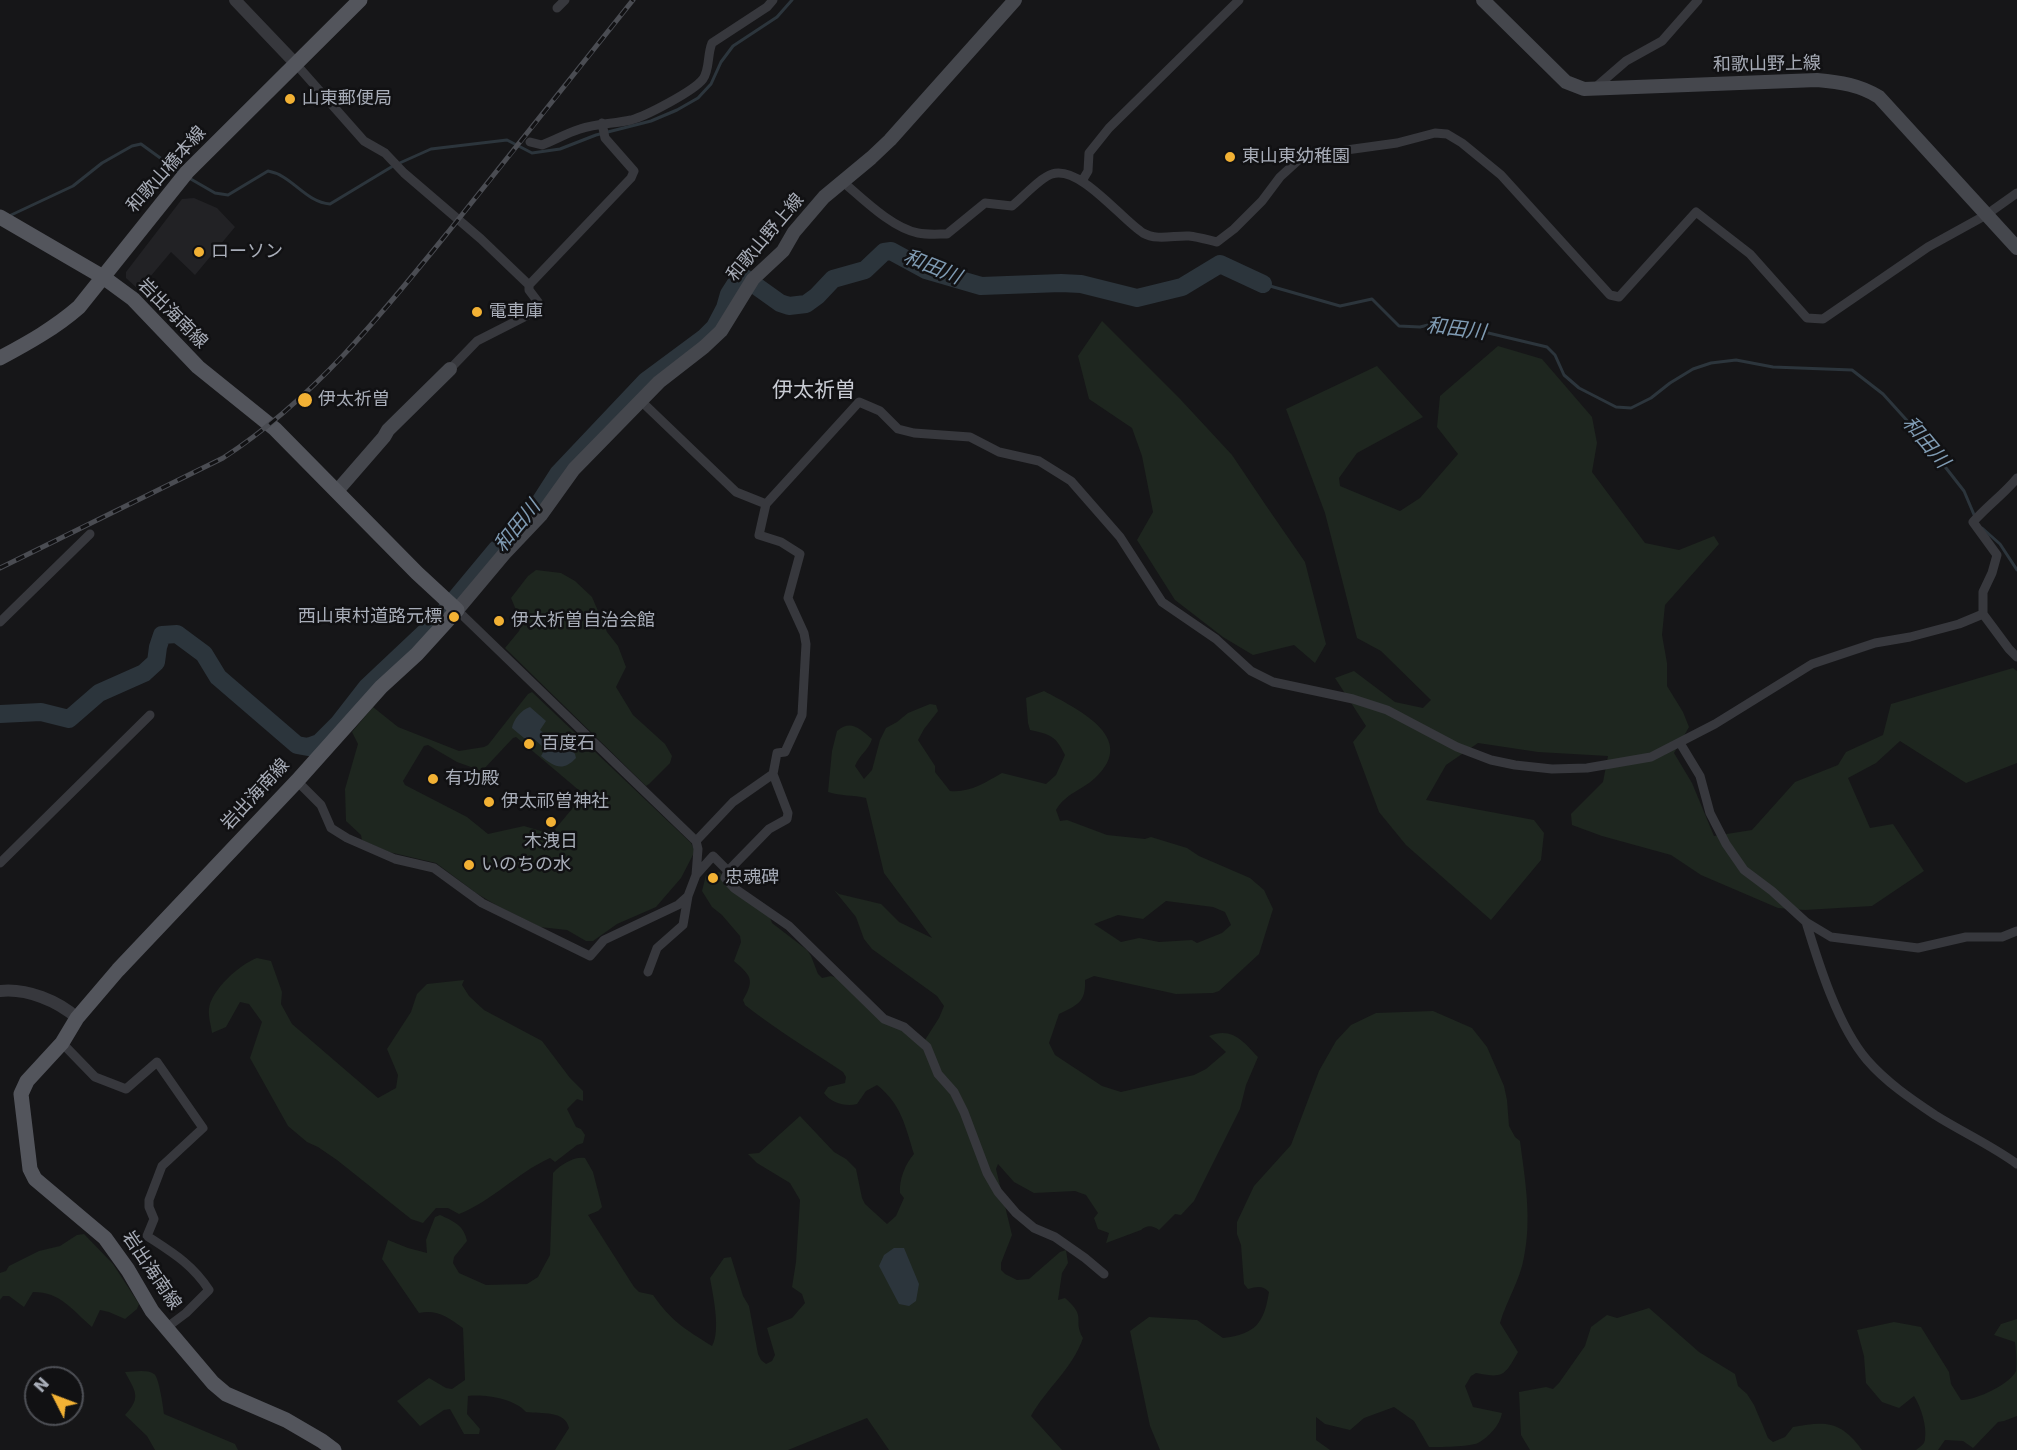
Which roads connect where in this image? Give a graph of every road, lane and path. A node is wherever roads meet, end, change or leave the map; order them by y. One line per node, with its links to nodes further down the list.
1 (235, 0): 10 (street)
2 (360, 0): 10 (main road, 和歌山橋本線)
3 (565, 0): 9 (street)
4 (772, 0): 12 (street)
5 (1014, 0): 15 (main road, 和歌山野上線)
6 (1239, 0): 14 (street)
7 (1483, 0): 11 (main road, 和歌山野上線)
8 (1698, 0): 11 (street)
9 (557, 8)
10 (295, 63): 20 (main road, 和歌山橋本線); 21 (street)
11 (1596, 87): 17 (main road, 和歌山野上線)
12 (602, 123): 13 (street); 21 (street)
13 (530, 142)
14 (1082, 181): 15 (street); 17 (street)
15 (843, 182): 24 (main road, 和歌山野上線)
16 (2017, 193): 17 (street)
17 (1986, 215): 19 (main road, 和歌山野上線)
18 (5, 220): 20 (main road, 岩出海南線)
19 (2017, 248)
20 (103, 277): 22 (main road, 和歌山橋本線); 26 (main road, 岩出海南線)
21 (529, 285): 23 (street)
22 (0, 358)
23 (450, 369): 26 (main road)
24 (641, 401): 27 (street); 29 (main road, 和歌山野上線)
25 (2017, 478): 30 (street)
26 (336, 491): 29 (main road, 岩出海南線)
27 (765, 504): 34 (street); 35 (street)
28 (90, 534): 31 (street)
29 (453, 606): 36 (main road, 岩出海南線); 37 (street)
30 (1983, 614): 32 (street); 34 (street)
31 (0, 622)
32 (2017, 657)
33 (150, 715): 38 (street)
34 (1680, 743): 42 (street)
35 (773, 774): 37 (street); 39 (street)
36 (297, 781): 41 (street); 46 (main road, 岩出海南線)
37 (696, 841): 40 (street)
38 (0, 863)
39 (728, 871): 40 (street); 49 (street)
40 (696, 875): 41 (street)
41 (688, 896): 44 (street)
42 (1806, 922): 43 (street); 48 (street)
43 (2017, 931)
44 (648, 972)
45 (0, 991): 46 (street)
46 (77, 1018): 47 (main road, 岩出海南線)
47 (62, 1043): 50 (main road, 岩出海南線); 50 (street)
48 (2017, 1164)
49 (1104, 1274)
50 (166, 1328): 51 (main road, 岩出海南線)
51 (334, 1450)

